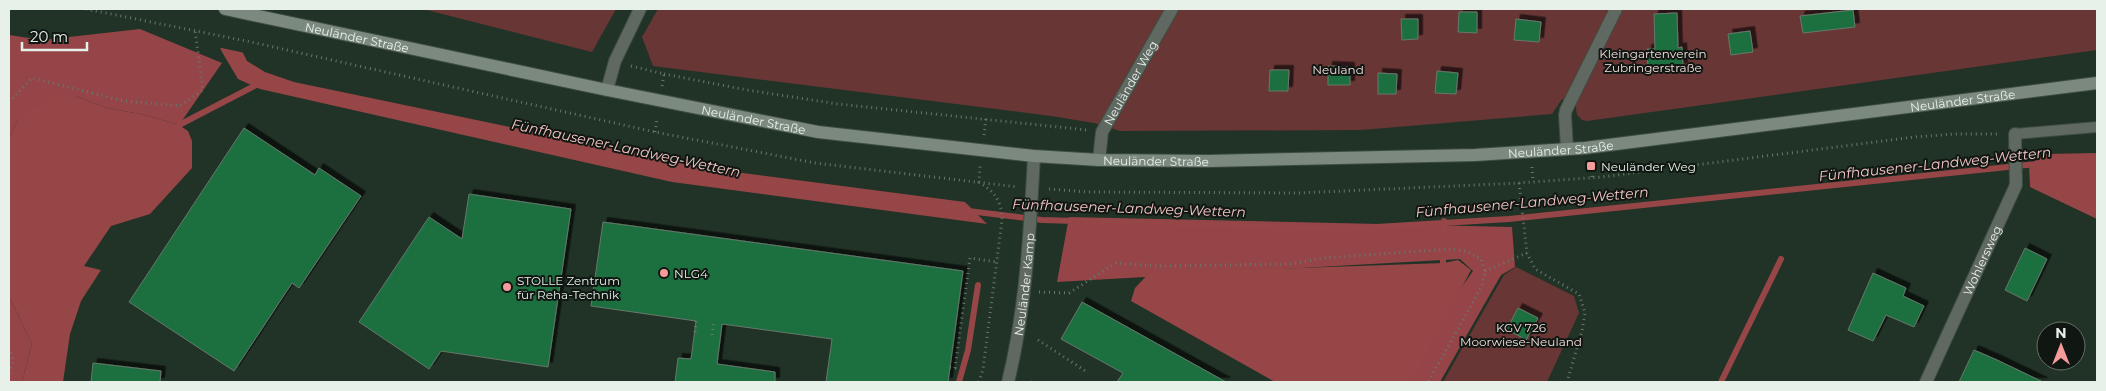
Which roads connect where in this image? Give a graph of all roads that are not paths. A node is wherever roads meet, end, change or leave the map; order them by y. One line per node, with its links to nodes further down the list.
1 (640, 9): 6 (street)
2 (1172, 9): 11 (street, Neuländer Weg)
3 (1616, 9): 9 (street)
4 (231, 10): 6 (main road, Neuländer Straße)
5 (2097, 83): 9 (main road, Neuländer Straße)
6 (607, 90): 10 (main road, Neuländer Straße)
7 (2097, 127): 8 (lane)
8 (2015, 134): 13 (street, Wohlersweg)
9 (1566, 149): 11 (main road, Neuländer Straße)
10 (1034, 156): 11 (main road, Neuländer Straße); 12 (street, Neuländer Kamp)
11 (1099, 160)
12 (1008, 382)
13 (1926, 382)

